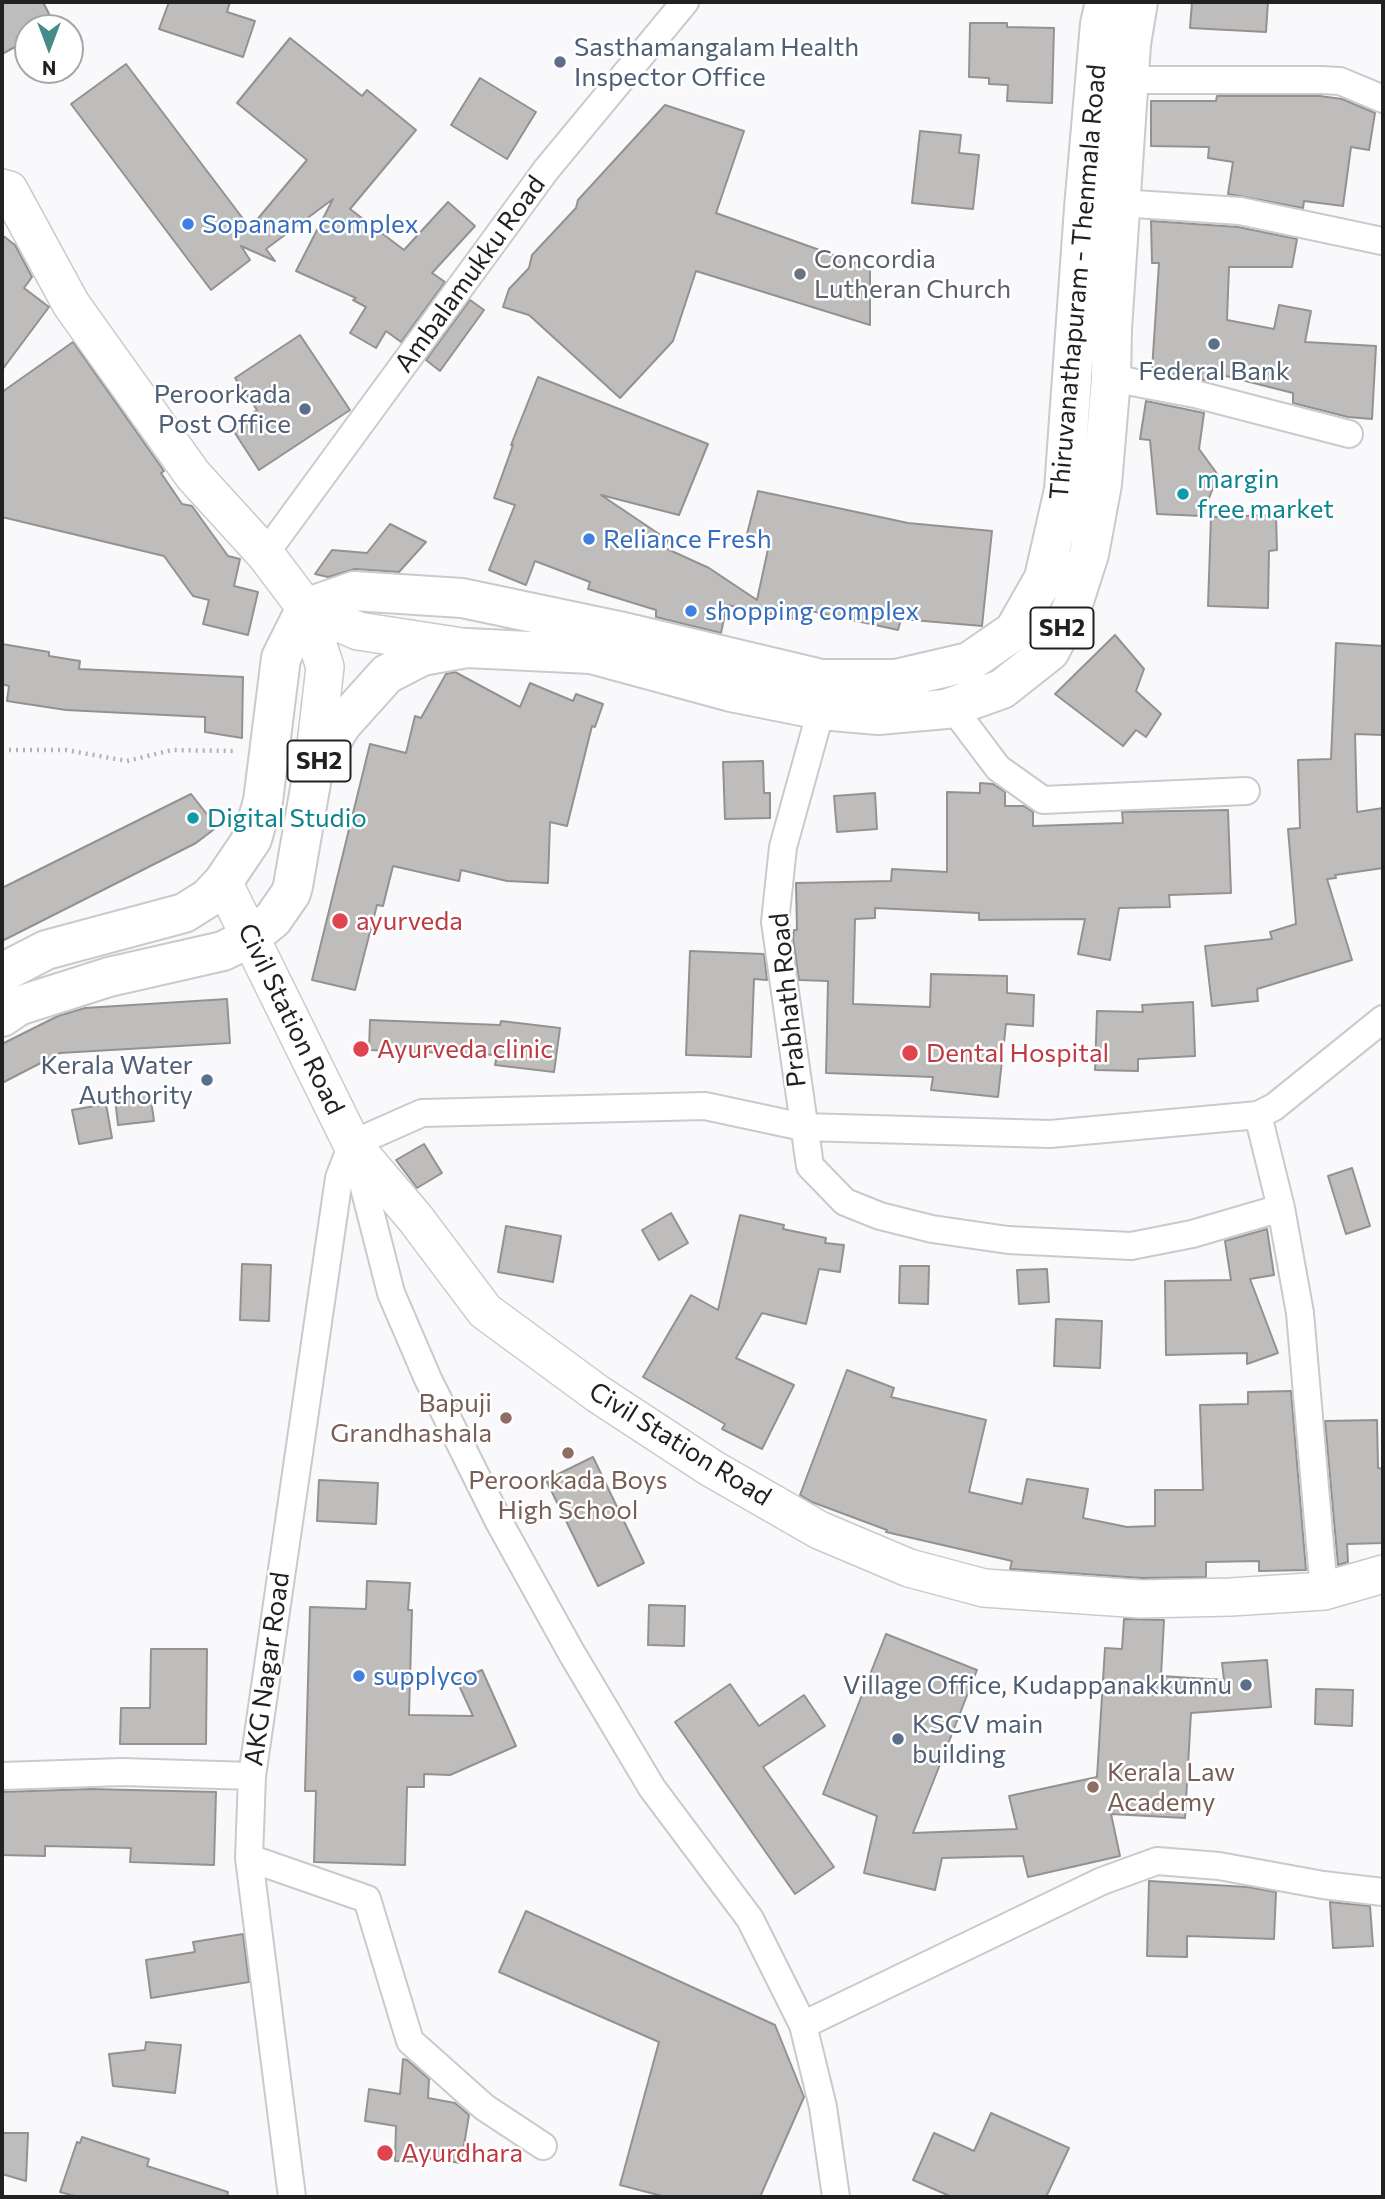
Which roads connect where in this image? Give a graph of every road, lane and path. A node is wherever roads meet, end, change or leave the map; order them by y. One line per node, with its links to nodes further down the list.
1 (685, 2): 12 (street, Ambalamukku Road)
2 (1105, 2): 9 (main road, Thiruvanathapuram - Thenmala Road)
3 (1138, 2): 4 (main road, SH2)
4 (1129, 80): 5 (street); 7 (main road, SH2)
5 (1383, 99)
6 (5, 189): 12 (main road)
7 (1121, 203): 8 (street); 9 (main road, SH2)
8 (1382, 241)
9 (1093, 328): 10 (main road, SH2); 15 (main road, Thiruvanathapuram - Thenmala Road)
10 (1111, 378): 11 (street); 16 (main road, SH2)
11 (1349, 435)
12 (265, 554): 13 (main road)
13 (306, 608): 14 (main road); 15 (main road, Thiruvanathapuram - Thenmala Road); 19 (main road); 20 (main road)
14 (467, 648): 15 (main road, SH2); 20 (main road, SH2)
15 (731, 676): 17 (main road, SH2)
16 (952, 706): 17 (main road, SH2); 21 (street)
17 (821, 710): 28 (street, Prabhath Road)
18 (9, 750): 19 (path)
19 (270, 752): 22 (main road)
20 (313, 771): 23 (main road, SH2)
21 (1246, 791)
22 (223, 882): 23 (main road, Civil Station Road); 24 (main road)
23 (251, 937): 25 (main road, SH2); 29 (main road, Civil Station Road)
24 (2, 973)
25 (2, 1017)
26 (1383, 1018): 27 (street)
27 (1258, 1115): 28 (street); 30 (street)
28 (803, 1127): 29 (street); 30 (street, Prabhath Road)
29 (352, 1144): 32 (main road, Civil Station Road); 34 (street, AKG Nagar Road); 37 (street)
30 (1281, 1208): 32 (street)
31 (1383, 1574): 32 (main road, Civil Station Road)
32 (1324, 1591)
33 (2, 1776): 34 (street)
34 (252, 1776): 35 (street, AKG Nagar Road)
35 (249, 1858): 38 (street); 39 (street, AKG Nagar Road)
36 (1383, 1892): 37 (street)
37 (803, 2025): 40 (street)
38 (543, 2146)
39 (292, 2197)
40 (836, 2197)

